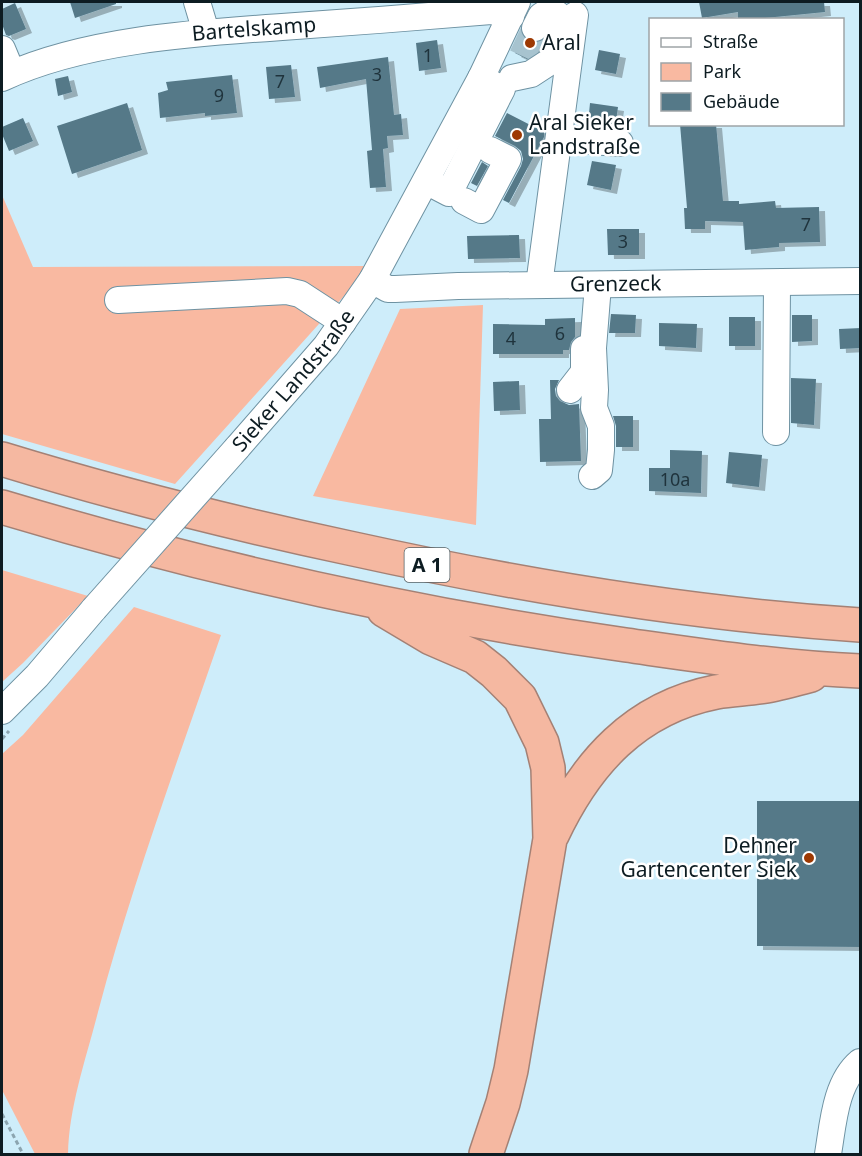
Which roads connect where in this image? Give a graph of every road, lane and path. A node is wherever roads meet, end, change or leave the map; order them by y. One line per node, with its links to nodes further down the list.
1 (196, 2): 6 (street)
2 (514, 9): 3 (street, Bartelskamp); 9 (street, Sieker Landstraße)
3 (392, 10): 6 (street, Bartelskamp)
4 (575, 15): 10 (street)
5 (535, 28): 9 (street)
6 (206, 32): 8 (street, Bartelskamp)
7 (2, 49): 8 (street)
8 (7, 75)
9 (504, 75): 12 (street); 13 (street, Sieker Landstraße)
10 (559, 139): 11 (street); 18 (street)
11 (620, 143)
12 (491, 151): 14 (street); 14 (street)
13 (426, 181): 14 (street); 15 (street, Sieker Landstraße)
14 (465, 201)
15 (372, 280): 18 (street, Grenzeck); 21 (street, Sieker Landstraße)
16 (861, 282): 17 (street, Grenzeck)
17 (777, 283): 19 (street, Grenzeck); 23 (street)
18 (539, 285): 19 (street, Grenzeck)
19 (592, 285): 22 (street); 25 (street)
20 (118, 300): 21 (street)
21 (343, 322): 30 (street, Sieker Landstraße, bridge)
22 (570, 390)
23 (776, 432)
24 (2, 459): 28 (highway, A 1)
25 (592, 476)
26 (2, 507): 27 (highway, A 1)
27 (364, 599): 29 (highway, A 1); 31 (highway)
28 (861, 624)
29 (846, 671): 31 (highway)
30 (2, 711)
31 (550, 839): 35 (highway)
32 (861, 1062): 36 (street)
33 (2, 1114): 34 (path)
34 (23, 1155)
35 (486, 1155)
36 (828, 1155)

